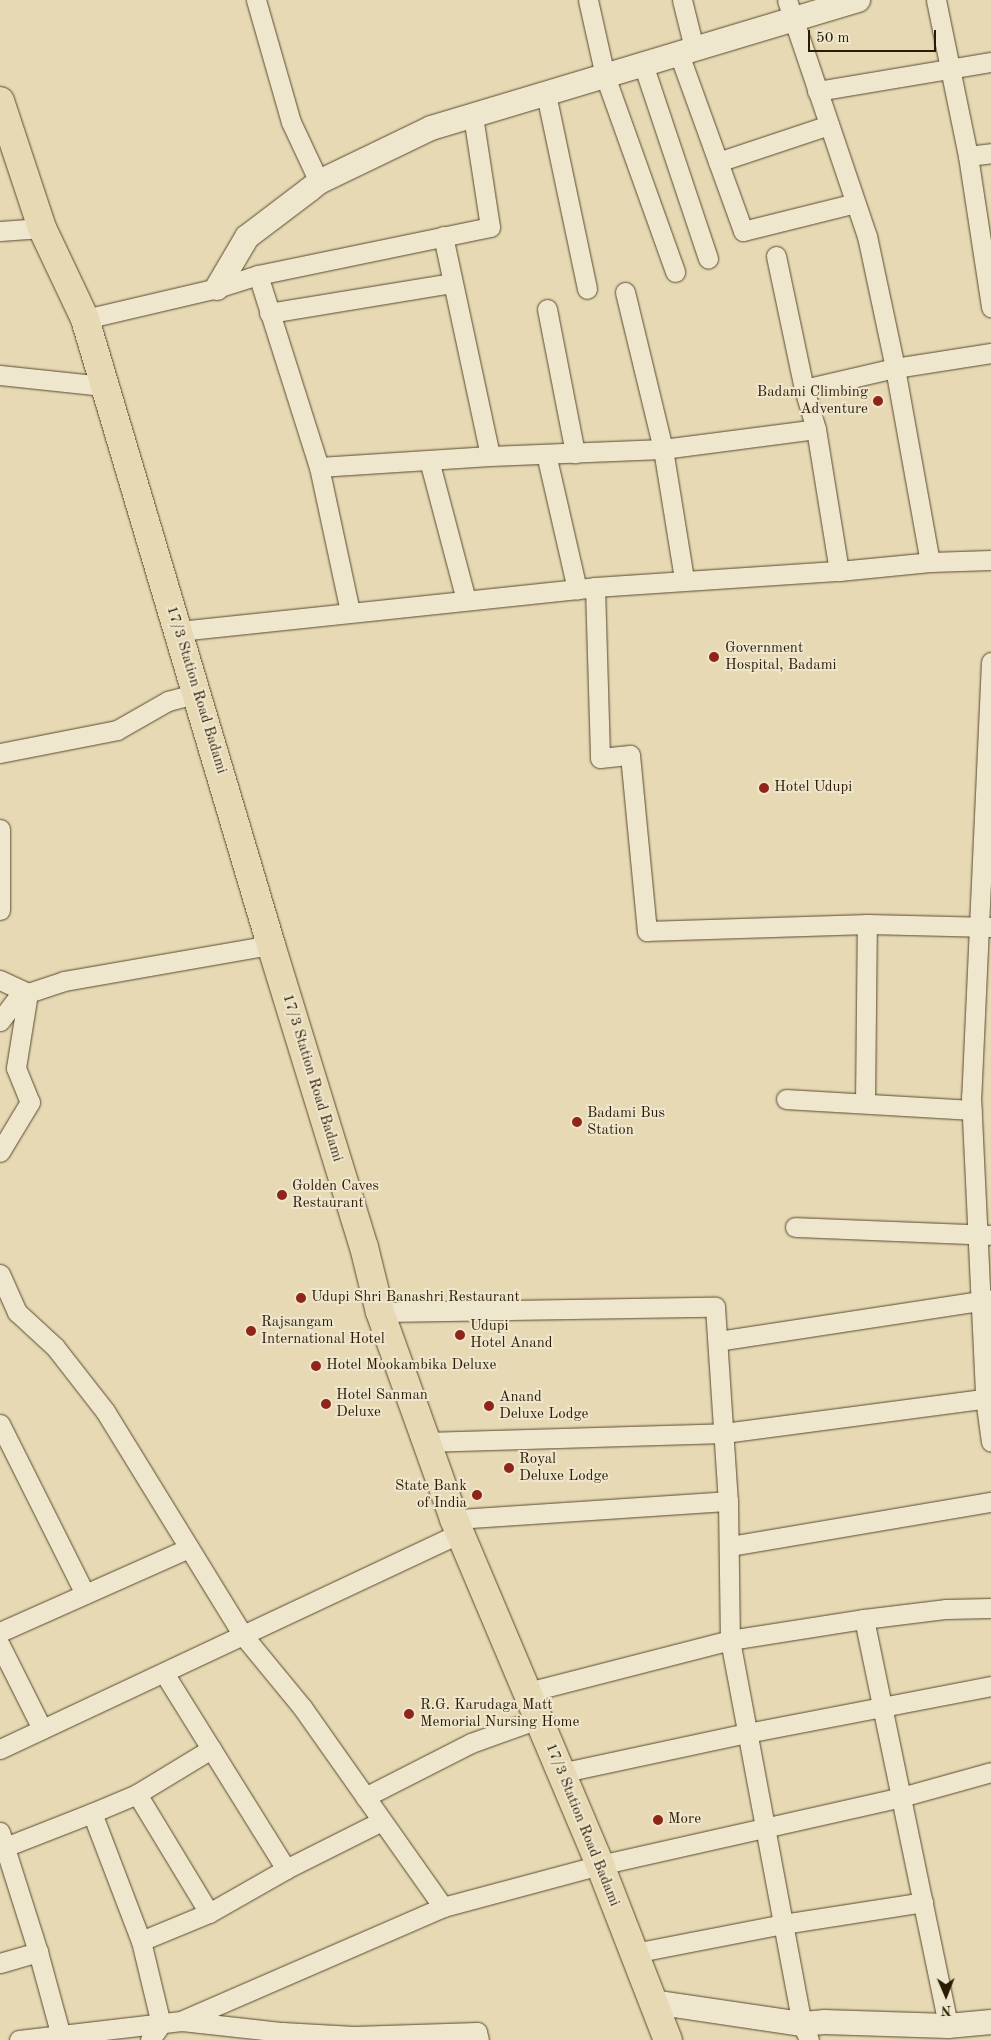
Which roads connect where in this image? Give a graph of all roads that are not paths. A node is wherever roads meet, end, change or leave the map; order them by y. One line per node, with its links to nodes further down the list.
1 (256, 0): 20 (street)
2 (588, 0): 11 (street)
3 (682, 0): 7 (street)
4 (858, 0): 6 (street)
5 (936, 0): 10 (street)
6 (789, 10): 7 (street); 12 (street)
7 (687, 51): 9 (street); 19 (street)
8 (991, 62): 10 (street)
9 (643, 64): 11 (street); 26 (street)
10 (950, 67): 12 (street); 18 (street)
11 (605, 76): 13 (street); 28 (street)
12 (817, 91): 16 (street)
13 (546, 94): 15 (street); 32 (street)
14 (0, 101): 22 (highway, 17/3 Station Road Badami)
15 (473, 116): 20 (street); 24 (street)
16 (829, 126): 19 (street); 21 (street)
17 (991, 153): 18 (street)
18 (968, 156): 27 (street)
19 (718, 162): 21 (street)
20 (319, 182): 31 (street)
21 (856, 203): 39 (street)
22 (42, 228): 23 (street); 37 (highway, 17/3 Station Road Badami)
23 (0, 230)
24 (443, 236): 29 (street); 30 (street)
25 (776, 256): 42 (street)
26 (708, 258)
27 (987, 260): 34 (street)
28 (675, 272)
29 (258, 275): 31 (street); 36 (street)
30 (453, 283): 36 (street); 47 (street)
31 (216, 288): 37 (street)
32 (587, 289)
33 (625, 292): 44 (street)
34 (991, 307)
35 (547, 309): 45 (street)
36 (269, 312): 49 (street)
37 (85, 319): 41 (highway, 17/3 Station Road Badami)
38 (991, 353): 39 (street)
39 (896, 368): 42 (street); 51 (street)
40 (0, 375): 41 (street)
41 (103, 386): 57 (highway, 17/3 Station Road Badami)
42 (804, 389): 43 (street)
43 (816, 429): 44 (street); 52 (street)
44 (663, 449): 45 (street); 53 (street)
45 (575, 453): 46 (street)
46 (546, 454): 47 (street); 54 (street)
47 (490, 456): 48 (street)
48 (429, 460): 49 (street); 55 (street)
49 (319, 467): 56 (street)
50 (991, 560): 51 (street)
51 (930, 562): 52 (street)
52 (839, 570): 53 (street)
53 (684, 580): 54 (street)
54 (586, 588): 55 (street); 64 (street)
55 (466, 600): 56 (street)
56 (350, 612): 57 (street)
57 (179, 632): 59 (highway, 17/3 Station Road Badami)
58 (991, 662): 61 (street)
59 (198, 693): 60 (street); 66 (highway, 17/3 Station Road Badami)
60 (0, 753)
61 (988, 784): 65 (street)
62 (0, 829): 63 (street)
63 (0, 910)
64 (867, 924): 65 (street); 72 (street)
65 (985, 927): 70 (street)
66 (271, 945): 68 (street); 79 (highway, 17/3 Station Road Badami)
67 (0, 980): 68 (street)
68 (28, 993): 69 (street); 74 (street)
69 (0, 1021)
70 (982, 1048): 73 (street)
71 (786, 1099): 72 (street)
72 (865, 1104): 73 (street)
73 (972, 1110): 76 (street)
74 (0, 1152)
75 (795, 1227): 76 (street)
76 (985, 1235): 78 (street)
77 (0, 1274): 90 (street)
78 (986, 1299): 80 (street); 81 (street)
79 (380, 1312): 80 (street); 84 (highway, 17/3 Station Road Badami)
80 (718, 1341): 83 (street)
81 (988, 1398): 83 (street); 85 (street)
82 (0, 1424): 91 (street)
83 (724, 1433): 84 (street); 86 (street)
84 (426, 1442): 88 (highway, 17/3 Station Road Badami)
85 (991, 1442)
86 (728, 1501): 88 (street); 89 (street)
87 (991, 1502): 89 (street)
88 (457, 1526): 95 (street); 100 (highway, 17/3 Station Road Badami)
89 (730, 1546): 96 (street)
90 (189, 1548): 91 (street); 95 (street)
91 (85, 1594): 94 (street)
92 (991, 1608): 93 (street)
93 (864, 1619): 96 (street); 101 (street)
94 (0, 1632)
95 (242, 1634): 98 (street); 110 (street)
96 (730, 1640): 100 (street); 104 (street)
97 (0, 1645): 103 (street)
98 (164, 1673): 103 (street); 105 (street)
99 (991, 1686): 101 (street)
100 (528, 1692): 102 (highway, 17/3 Station Road Badami)
101 (882, 1707): 104 (street); 111 (street)
102 (538, 1718): 108 (highway, 17/3 Station Road Badami); 110 (street)
103 (42, 1729): 106 (street)
104 (748, 1733): 108 (street); 114 (street)
105 (211, 1748): 109 (street); 117 (street)
106 (0, 1749)
107 (991, 1772): 111 (street)
108 (560, 1773): 116 (highway, 17/3 Station Road Badami)
109 (137, 1794): 112 (street); 120 (street)
110 (365, 1797): 113 (street)
111 (901, 1797): 114 (street); 118 (street)
112 (92, 1813): 115 (street); 122 (street)
113 (382, 1821): 117 (street); 119 (street)
114 (765, 1827): 116 (street); 121 (street)
115 (2, 1842): 123 (street)
116 (600, 1865): 119 (street); 124 (highway, 17/3 Station Road Badami)
117 (286, 1869): 120 (street)
118 (922, 1902): 121 (street); 130 (street)
119 (443, 1907): 127 (street)
120 (209, 1914): 122 (street)
121 (783, 1924): 124 (street); 131 (street)
122 (141, 1941): 129 (street)
123 (38, 1952): 125 (street); 132 (street)
124 (634, 1953): 126 (highway, 17/3 Station Road Badami)
125 (0, 1963)
126 (653, 2002): 131 (street); 136 (highway, 17/3 Station Road Badami)
127 (182, 2021): 129 (street); 135 (street)
128 (991, 2022): 130 (street)
129 (161, 2024): 132 (street); 134 (street)
130 (936, 2031): 131 (street)
131 (805, 2032)
132 (61, 2037): 133 (street)
133 (19, 2040)
134 (150, 2040)
135 (479, 2040)
136 (668, 2040)

